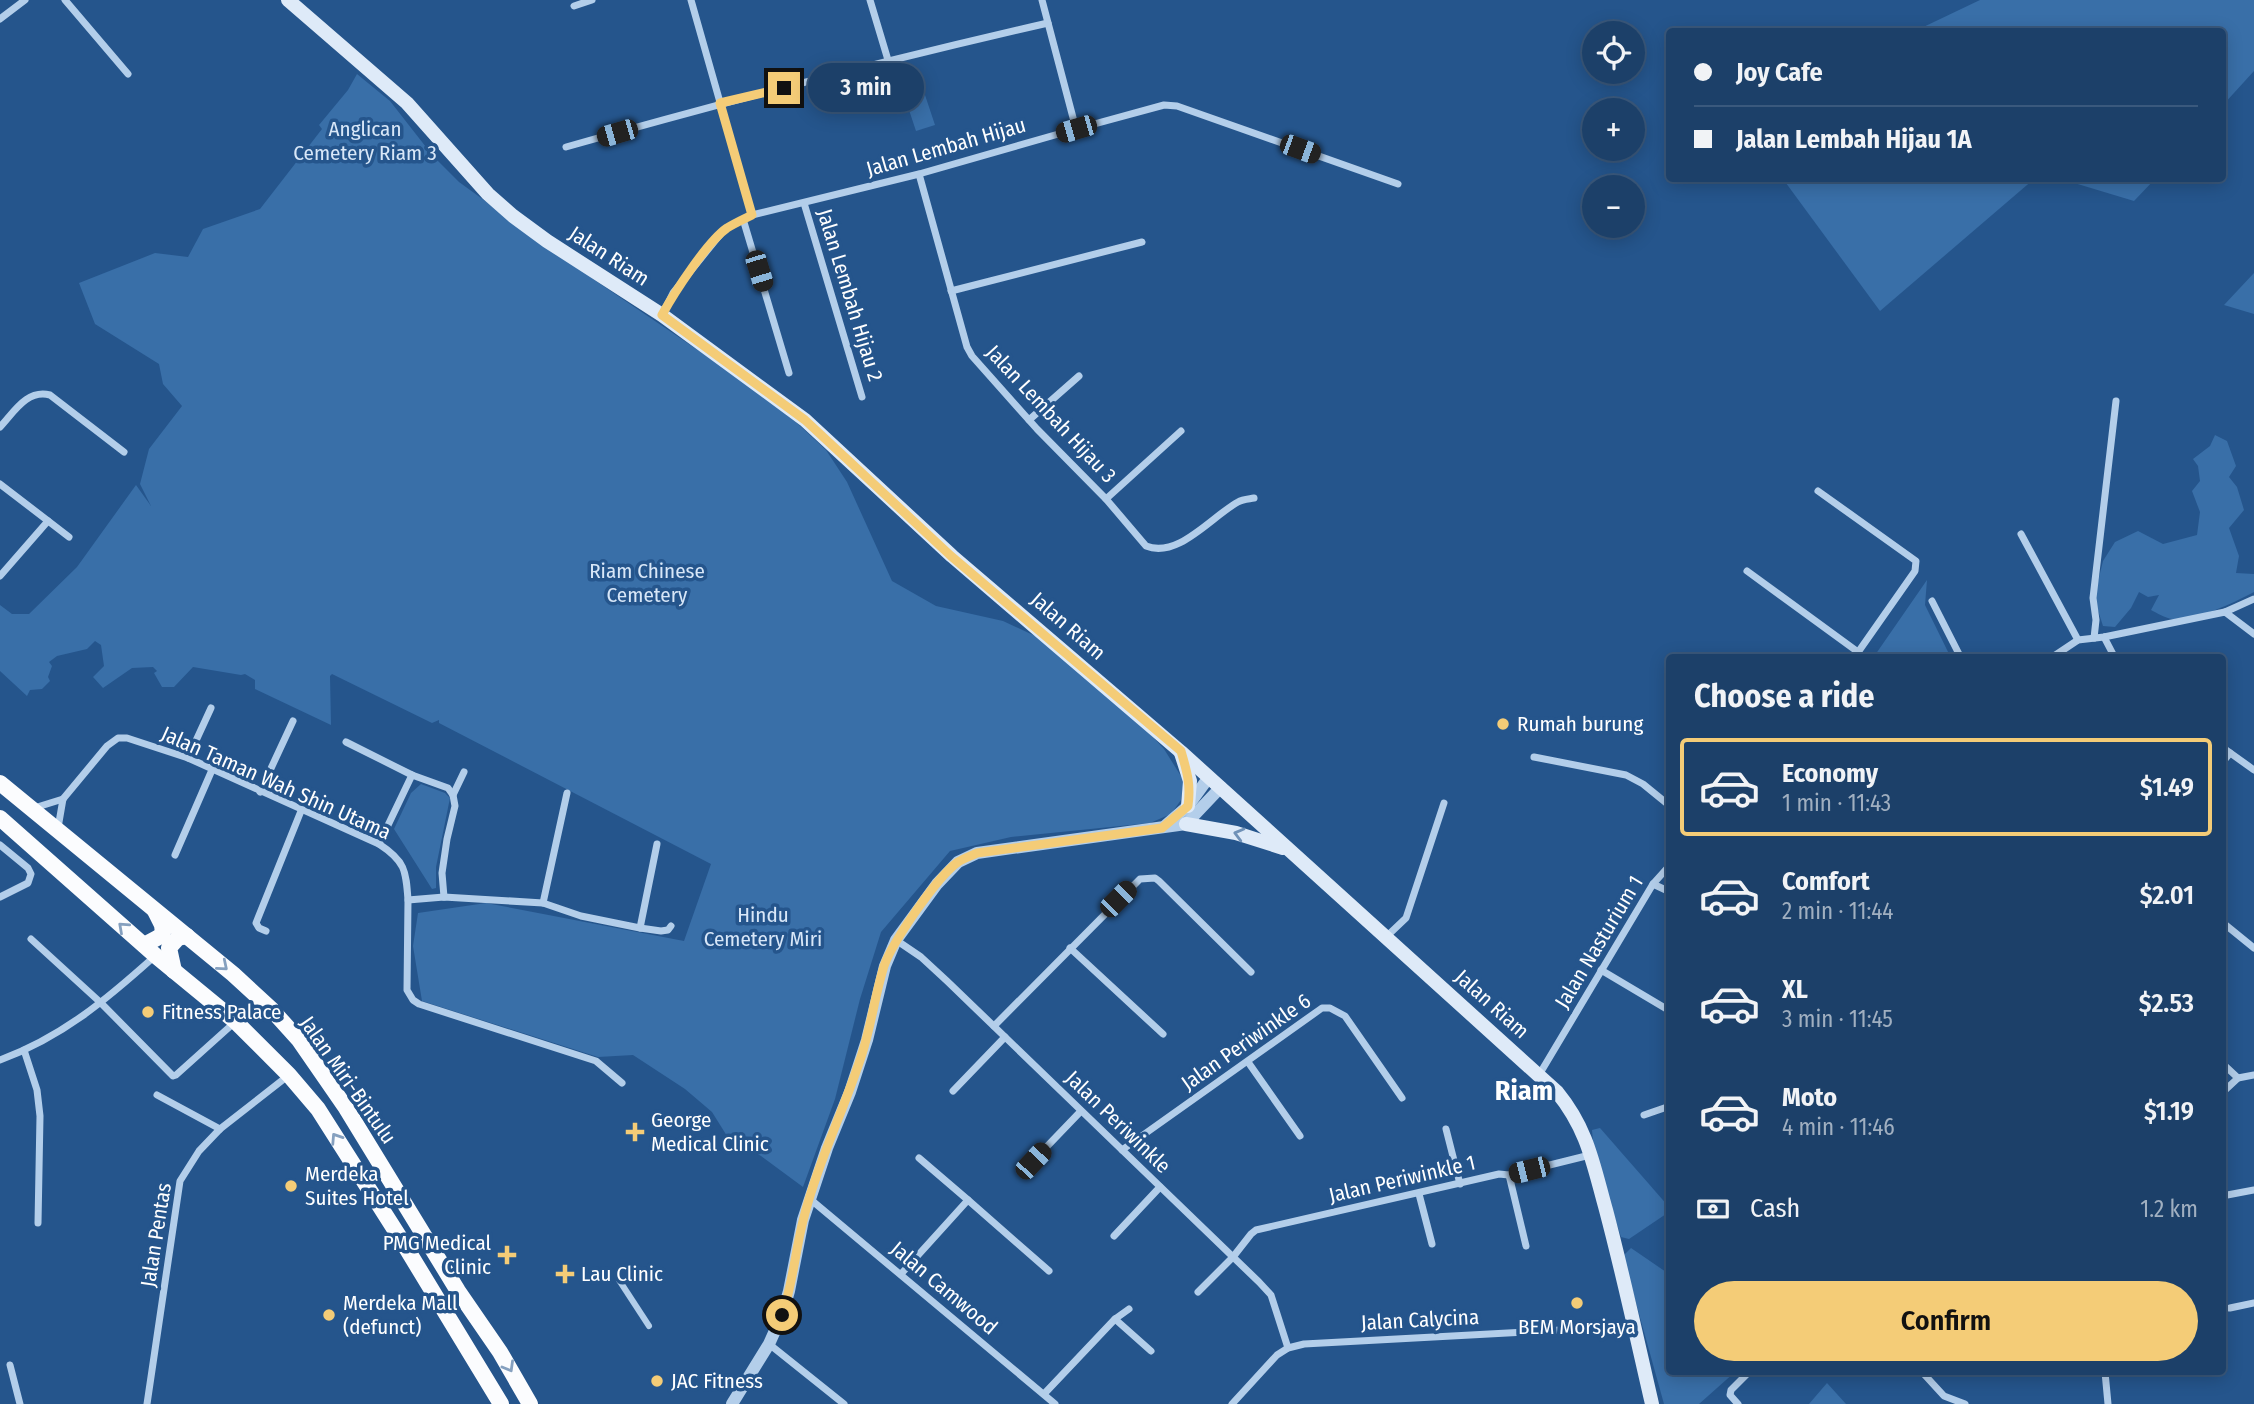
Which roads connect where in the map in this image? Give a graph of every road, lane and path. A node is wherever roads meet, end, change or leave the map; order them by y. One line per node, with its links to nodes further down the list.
1 (25, 0): 9 (street)
2 (65, 0): 12 (street)
3 (288, 0): 23 (main road, Jalan Riam)
4 (593, 0): 8 (street)
5 (691, 0): 13 (street)
6 (870, 0): 11 (street)
7 (1042, 0): 10 (street)
8 (574, 6)
9 (0, 19)
10 (1048, 23): 11 (street); 14 (street)
11 (888, 60): 13 (street)
12 (128, 74)
13 (720, 103): 15 (street); 19 (street)
14 (1076, 129): 16 (street, Jalan Lembah Hijau); 17 (street, Jalan Lembah Hijau)
15 (565, 147)
16 (919, 174): 18 (street, Jalan Lembah Hijau); 22 (street, Jalan Lembah Hijau 3)
17 (1398, 184)
18 (804, 203): 19 (street, Jalan Lembah Hijau); 26 (street, Jalan Lembah Hijau 2)
19 (752, 215): 20 (street, Jalan Lembah Hijau)
20 (743, 219): 23 (street, Jalan Lembah Hijau); 24 (street)
21 (1142, 242): 22 (street)
22 (951, 290): 28 (street, Jalan Lembah Hijau 3)
23 (662, 315): 57 (main road, Jalan Riam)
24 (789, 373)
25 (1079, 376): 28 (street)
26 (862, 397)
27 (2116, 401): 46 (street)
28 (1029, 420): 35 (street, Jalan Lembah Hijau 3)
29 (0, 426): 31 (street)
30 (1181, 431): 35 (street)
31 (124, 452)
32 (0, 484): 36 (street)
33 (1818, 491): 49 (street)
34 (1254, 498): 35 (street, Jalan Lembah Hijau 3)
35 (1106, 499)
36 (48, 522): 38 (street); 40 (street)
37 (2021, 534): 47 (street)
38 (69, 537)
39 (1747, 571): 48 (street)
40 (0, 576)
41 (2254, 599): 43 (street)
42 (1932, 601): 50 (street)
43 (2225, 612): 44 (street); 45 (street)
44 (2254, 635)
45 (2104, 637): 46 (street); 52 (street)
46 (2094, 638): 47 (street)
47 (2078, 640): 51 (street)
48 (1855, 654)
49 (1857, 654)
50 (1959, 654)
51 (2057, 654)
52 (2113, 654)
53 (211, 708): 60 (street)
54 (293, 721): 69 (street)
55 (346, 742): 65 (street)
56 (2226, 750): 58 (street)
57 (1181, 751): 66 (main road, Jalan Riam); 75 (main road)
58 (2230, 752): 61 (street); 63 (street)
59 (1534, 757): 74 (street)
60 (188, 758): 62 (street, Jalan Taman Wah Shin Utama); 72 (street, Jalan Taman Wah Shin Utama)
61 (2226, 758)
62 (212, 770): 69 (street, Jalan Taman Wah Shin Utama); 86 (street)
63 (2254, 771)
64 (464, 772): 71 (street)
65 (412, 775): 71 (street); 84 (street)
66 (1209, 777): 68 (main road, Jalan Riam); 75 (street)
67 (0, 783): 76 (highway, Jalan Miri-Bintulu)
68 (1220, 787): 79 (street); 85 (main road, Jalan Riam)
69 (260, 792): 77 (street, Jalan Taman Wah Shin Utama)
70 (566, 793): 93 (street)
71 (453, 795): 91 (street)
72 (63, 799): 76 (street); 81 (street, Jalan Taman Wah Shin Utama)
73 (1444, 803): 100 (street)
74 (1666, 803)
75 (1188, 806): 80 (street)
76 (31, 809): 81 (highway, Jalan Miri-Bintulu)
77 (302, 811): 84 (street, Jalan Taman Wah Shin Utama); 98 (street)
78 (0, 818): 105 (highway, Jalan Miri-Bintulu, one-way to 78)
79 (1186, 824): 80 (street); 85 (main road, one-way to 79)
80 (1162, 828): 102 (street)
81 (57, 831): 94 (highway, Jalan Miri-Bintulu)
82 (657, 844): 97 (street)
83 (0, 845): 90 (street)
84 (379, 845): 92 (street, Jalan Taman Wah Shin Utama)
85 (1291, 851): 100 (main road, Jalan Riam)
86 (175, 855)
87 (1666, 869): 88 (street, Jalan Nasturium 1)
88 (1653, 884): 89 (street); 106 (street, Jalan Nasturium 1)
89 (1666, 890)
90 (0, 897)
91 (444, 897): 92 (street); 93 (street)
92 (408, 900): 123 (street, Jalan Taman Wah Shin Utama)
93 (543, 903): 97 (street)
94 (154, 909): 99 (highway, Jalan Miri-Bintulu); 105 (highway)
95 (2226, 925): 104 (street)
96 (671, 926): 97 (street)
97 (640, 928)
98 (266, 931)
99 (187, 936): 107 (highway); 154 (highway, Jalan Miri-Bintulu, one-way to 154)
100 (1386, 937): 120 (main road, Jalan Riam)
101 (31, 939): 109 (street)
102 (896, 940): 112 (street, Jalan Periwinkle); 144 (street)
103 (1070, 948): 108 (street); 112 (street); 113 (street)
104 (2254, 948)
105 (150, 950): 107 (highway, Jalan Miri-Bintulu); 109 (street)
106 (1601, 970): 110 (street); 120 (street, Jalan Nasturium 1)
107 (174, 971): 111 (highway, Jalan Miri-Bintulu)
108 (1251, 972)
109 (101, 1003): 111 (street); 115 (street)
110 (1666, 1010)
111 (235, 1021): 119 (highway, Jalan Miri-Bintulu)
112 (994, 1026): 114 (street, Jalan Periwinkle)
113 (1163, 1034)
114 (1005, 1037): 125 (street); 129 (street, Jalan Periwinkle)
115 (24, 1050): 116 (street); 146 (street)
116 (0, 1060)
117 (1248, 1062): 127 (street, Jalan Periwinkle 6); 133 (street); 134 (street, Jalan Periwinkle 6)
118 (2226, 1067): 122 (street)
119 (289, 1075): 131 (street, Jalan Pentas); 165 (highway, Jalan Miri-Bintulu, one-way to 119)
120 (1539, 1075): 135 (main road, Jalan Riam)
121 (2254, 1075): 122 (street)
122 (2238, 1078): 124 (street)
123 (622, 1083)
124 (2226, 1089)
125 (953, 1091)
126 (157, 1096): 131 (street)
127 (1402, 1098)
128 (1666, 1107): 130 (street)
129 (1081, 1111): 134 (street, Jalan Periwinkle); 137 (street)
130 (1644, 1115)
131 (220, 1129): 172 (street, Jalan Pentas)
132 (1446, 1129): 139 (street)
133 (1300, 1136)
134 (1122, 1150): 140 (street, Jalan Periwinkle)
135 (1590, 1155): 138 (street, Jalan Periwinkle 1); 161 (main road, Jalan Riam)
136 (919, 1158): 145 (street)
137 (1033, 1161)
138 (1509, 1175): 139 (street, Jalan Periwinkle 1); 149 (street)
139 (1460, 1184): 142 (street, Jalan Periwinkle 1)
140 (1160, 1187): 147 (street); 150 (street, Jalan Periwinkle)
141 (2254, 1190): 143 (street)
142 (1419, 1194): 148 (street); 150 (street, Jalan Periwinkle 1)
143 (2226, 1195)
144 (810, 1199): 152 (street, Jalan Camwood); 162 (street)
145 (968, 1200): 151 (street); 152 (street)
146 (38, 1223)
147 (1114, 1236)
148 (1432, 1244)
149 (1526, 1245)
150 (1233, 1257): 155 (street, Jalan Periwinkle 1); 163 (street, Jalan Periwinkle)
151 (1049, 1271)
152 (901, 1274): 170 (street, Jalan Camwood)
153 (619, 1280): 160 (street)
154 (458, 1291): 165 (highway); 174 (highway, Jalan Miri-Bintulu, one-way to 174)
155 (1198, 1292)
156 (2254, 1303): 157 (street)
157 (2231, 1308)
158 (1129, 1309): 159 (street)
159 (1115, 1319): 164 (street); 170 (street)
160 (649, 1326)
161 (1634, 1326): 163 (street, Jalan Calycina); 179 (main road, Jalan Riam)
162 (769, 1344): 175 (street); 176 (street)
163 (1288, 1348): 178 (street)
164 (1151, 1351)
165 (475, 1362): 173 (highway, Jalan Miri-Bintulu)
166 (10, 1366): 171 (street)
167 (1746, 1375): 180 (street)
168 (1925, 1375): 181 (street)
169 (2105, 1375): 182 (street)
170 (1044, 1394): 177 (street, Jalan Camwood)
171 (20, 1404)
172 (147, 1404)
173 (500, 1404)
174 (530, 1404)
175 (732, 1404)
176 (844, 1404)
177 (1055, 1404)
178 (1232, 1404)
179 (1652, 1404)
180 (1738, 1404)
181 (1965, 1404)
182 (2108, 1404)

